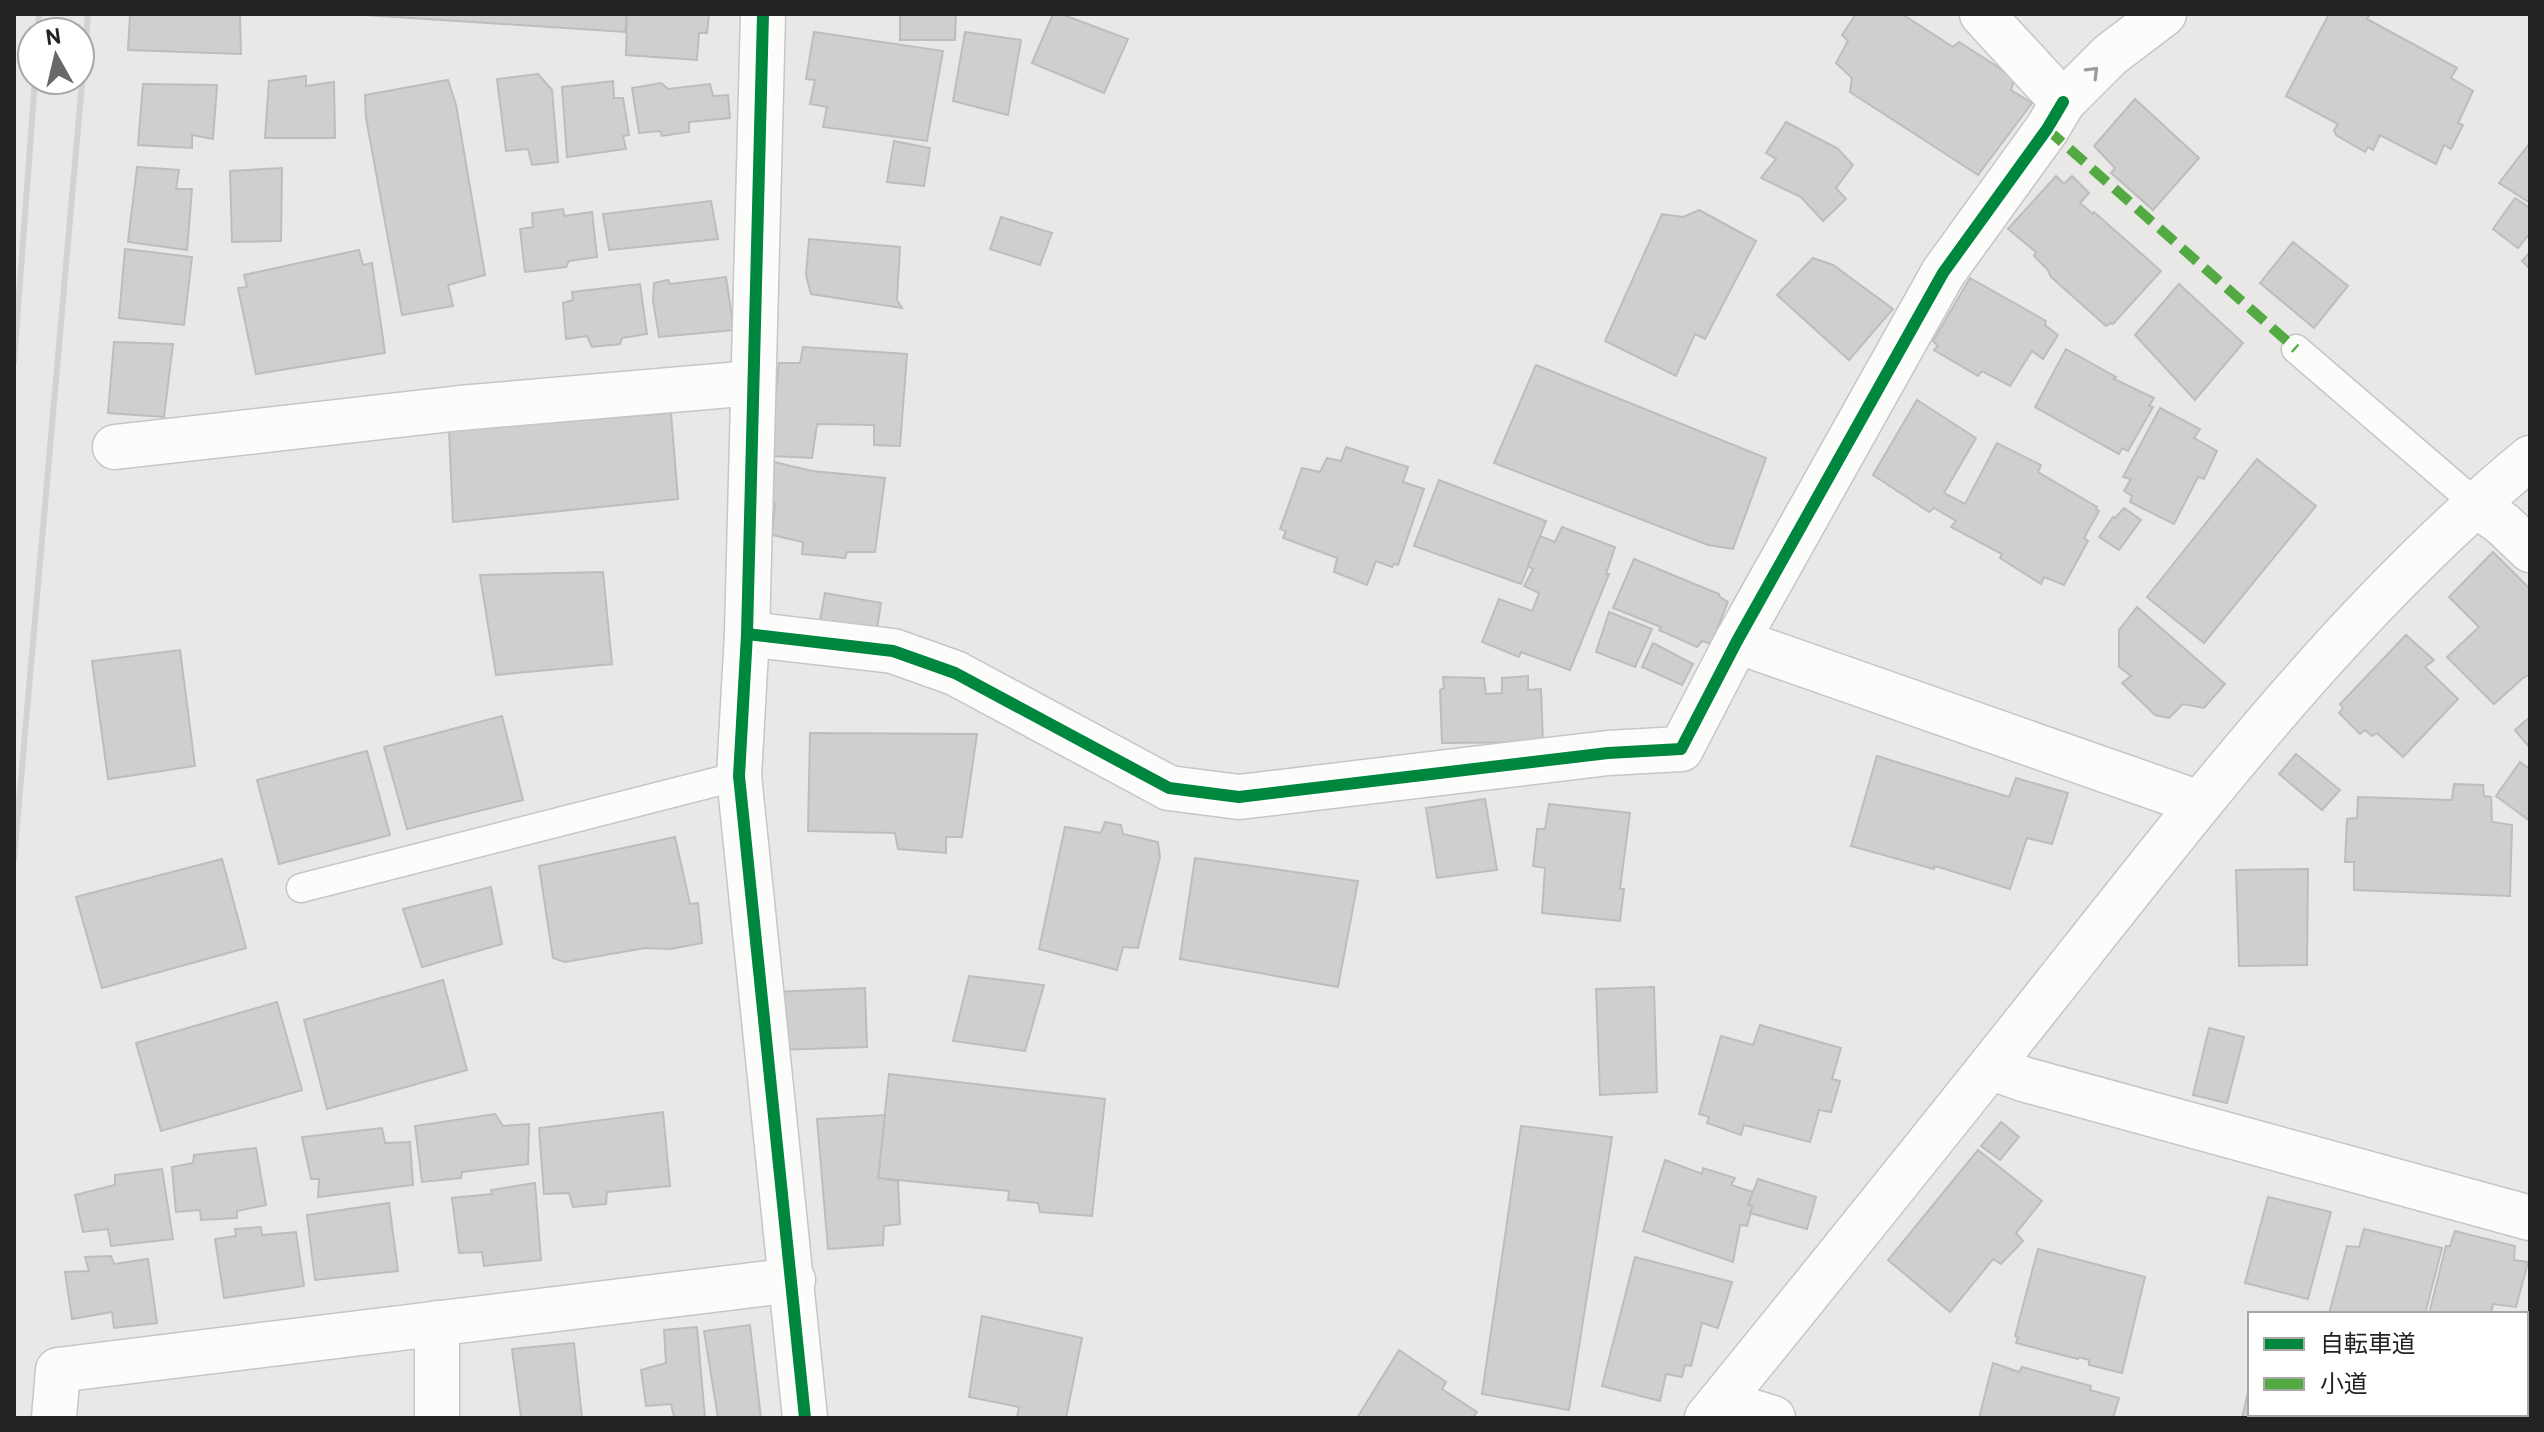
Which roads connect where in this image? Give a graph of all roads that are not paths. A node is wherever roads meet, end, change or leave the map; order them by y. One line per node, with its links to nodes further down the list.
1 (763, 14): 6 (street)
2 (1982, 14): 4 (street)
3 (2164, 14): 4 (street, one-way to 3)
4 (2063, 102): 12 (street)
5 (2296, 349): 9 (lane)
6 (753, 383): 7 (street); 11 (street)
7 (115, 447)
8 (2530, 458): 9 (street)
9 (2475, 503): 10 (street); 14 (street)
10 (2530, 550)
11 (747, 634): 12 (street); 13 (street)
12 (1737, 641): 14 (street)
13 (739, 776): 15 (lane); 18 (street)
14 (2199, 803): 16 (street)
15 (301, 888)
16 (1990, 1067): 17 (street); 20 (street)
17 (2530, 1218)
18 (793, 1280): 19 (street); 23 (street)
19 (437, 1323): 21 (street); 22 (street)
20 (1714, 1410): 24 (street)
21 (54, 1418)
22 (437, 1418)
23 (805, 1418)
24 (1773, 1418)

